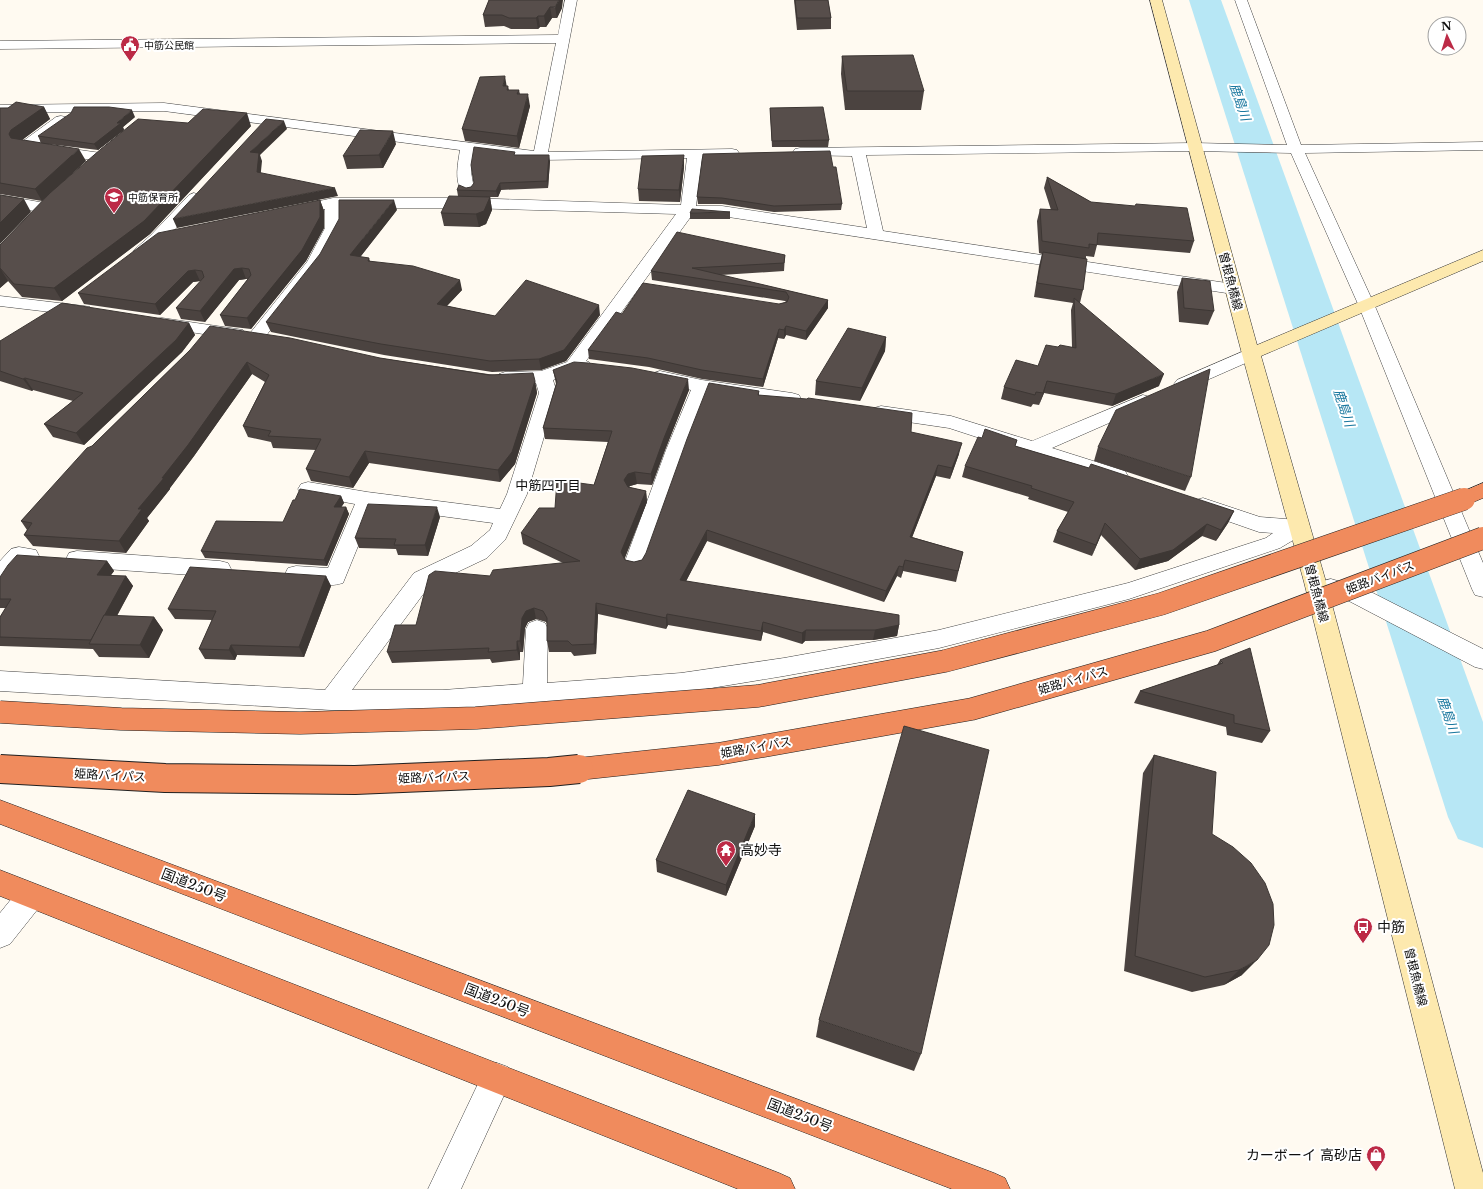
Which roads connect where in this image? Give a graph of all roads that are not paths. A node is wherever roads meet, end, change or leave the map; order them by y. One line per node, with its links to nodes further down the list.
1 (571, 0): 4 (street)
2 (1156, 0): 14 (main road, 曽根魚橋線)
3 (1241, 0): 15 (street)
4 (563, 40): 5 (street); 20 (street)
5 (0, 45)
6 (164, 107): 8 (street); 9 (street); 10 (street)
7 (0, 108): 8 (street)
8 (71, 108): 21 (street)
9 (267, 119): 11 (street); 13 (street)
10 (147, 121)
11 (251, 136)
12 (1483, 146): 15 (street)
13 (467, 147): 20 (street); 23 (street)
14 (1194, 147): 15 (street); 16 (street); 34 (main road, 曽根魚橋線)
15 (1296, 148): 37 (street)
16 (858, 151): 18 (street); 30 (street)
17 (749, 153): 19 (street)
18 (788, 153)
19 (695, 154): 20 (street); 27 (street)
20 (540, 156)
21 (90, 167)
22 (204, 187): 31 (street)
23 (467, 189)
24 (57, 197): 25 (street)
25 (0, 200)
26 (333, 203): 27 (street); 28 (street); 44 (street)
27 (688, 209): 30 (street); 47 (street)
28 (280, 214)
29 (180, 234): 31 (street)
30 (876, 234): 34 (street)
31 (158, 238): 33 (street)
32 (1483, 255): 37 (main road)
33 (127, 262)
34 (1233, 289): 46 (main road, 曽根魚橋線)
35 (84, 294): 38 (street)
36 (0, 301): 38 (street)
37 (1366, 304): 46 (main road); 69 (street)
38 (66, 308): 40 (street); 42 (street)
39 (180, 308): 43 (street)
40 (99, 314)
41 (143, 320): 43 (street)
42 (46, 321)
43 (165, 323): 44 (street)
44 (214, 324): 45 (street)
45 (197, 346)
46 (1251, 354): 55 (street); 62 (main road, 曽根魚橋線)
47 (573, 366): 48 (street); 50 (street)
48 (599, 367)
49 (642, 373): 52 (street)
50 (543, 377): 51 (street); 61 (street)
51 (492, 379)
52 (702, 386): 53 (street); 64 (street)
53 (811, 402)
54 (866, 410): 55 (street)
55 (1034, 448): 56 (street)
56 (1138, 483)
57 (308, 489): 59 (street)
58 (1473, 495): 75 (highway, bridge)
59 (367, 499): 61 (street); 66 (street)
60 (1184, 499): 62 (street)
61 (505, 517): 74 (street)
62 (1298, 528): 68 (main road, 曽根魚橋線); 73 (street)
63 (1483, 538): 76 (highway, 姫路バイパス, bridge)
64 (635, 564)
65 (240, 570): 67 (street)
66 (280, 573)
67 (0, 574)
68 (1315, 582): 71 (street); 85 (main road, 曽根魚橋線)
69 (1483, 589)
70 (537, 629): 73 (street)
71 (1479, 658)
72 (0, 681): 74 (street)
73 (535, 693): 74 (street)
74 (331, 700)
75 (0, 712)
76 (0, 769)
77 (0, 812): 84 (highway, 国道250号)
78 (0, 882): 79 (highway)
79 (32, 896): 80 (street); 81 (highway)
80 (0, 934)
81 (497, 1078): 82 (street); 83 (highway)
82 (444, 1189)
83 (779, 1189)
84 (994, 1189)
85 (1471, 1189)

